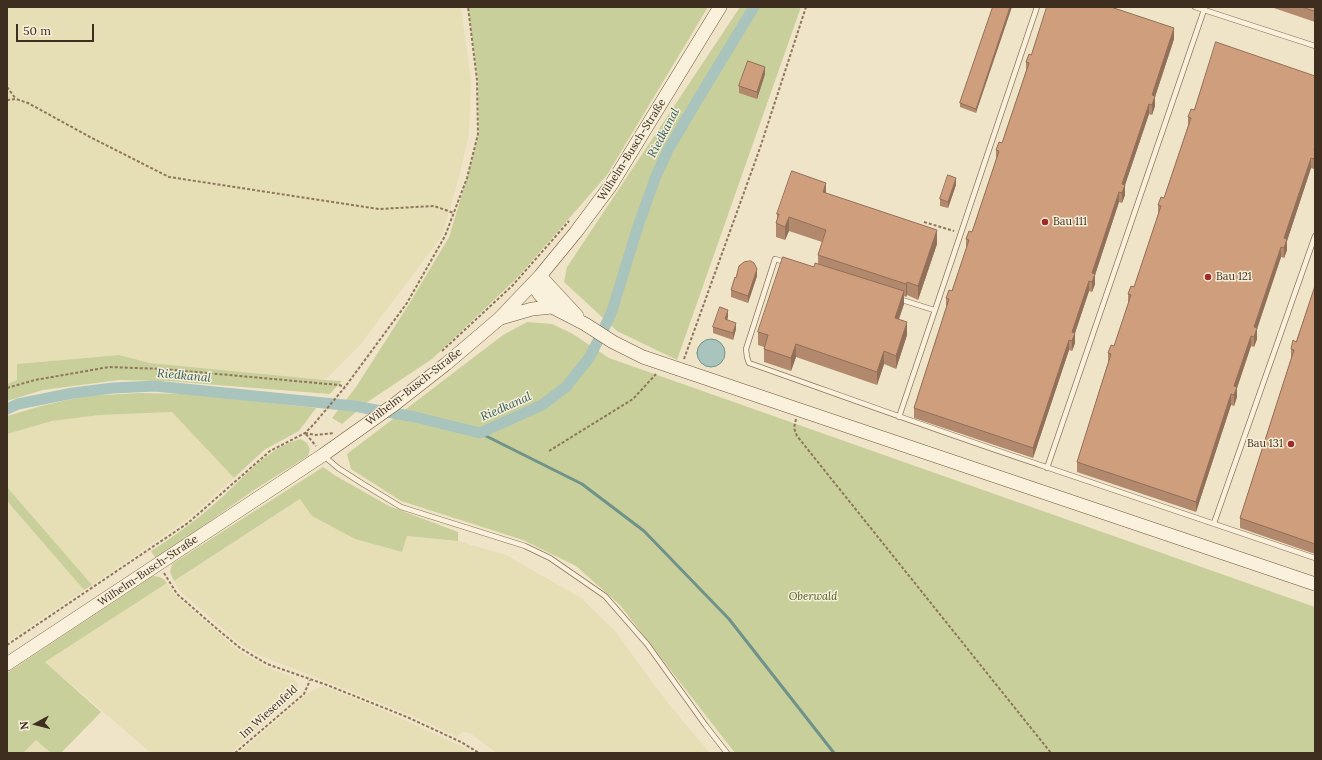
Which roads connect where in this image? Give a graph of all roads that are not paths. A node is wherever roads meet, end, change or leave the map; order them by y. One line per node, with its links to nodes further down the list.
1 (720, 7): 8 (main road, Wilhelm-Busch-Straße)
2 (1037, 7): 11 (lane)
3 (1195, 7): 4 (lane)
4 (1204, 9): 5 (lane); 16 (lane)
5 (1315, 46)
6 (1315, 236): 17 (lane)
7 (790, 264): 14 (lane)
8 (536, 280): 10 (main road); 12 (main road, Wilhelm-Busch-Straße); 13 (main road)
9 (896, 298): 11 (lane)
10 (552, 307): 12 (main road); 13 (main road)
11 (934, 310): 14 (lane)
12 (499, 319): 15 (main road, Wilhelm-Busch-Straße)
13 (585, 324): 19 (main road)
14 (899, 417): 16 (lane)
15 (323, 455): 20 (main road, Wilhelm-Busch-Straße); 21 (lane)
16 (1047, 468): 17 (lane)
17 (1214, 523): 18 (lane)
18 (1315, 558)
19 (1315, 584)
20 (7, 664)
21 (727, 753)

